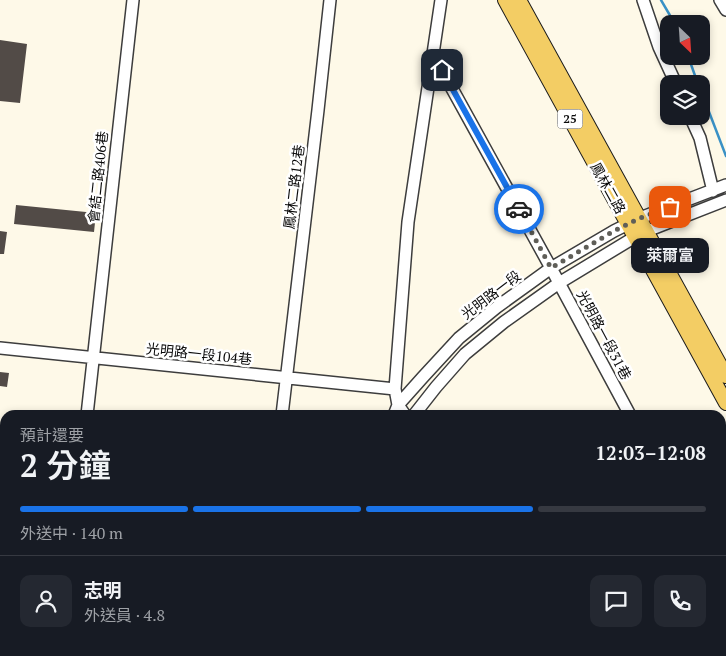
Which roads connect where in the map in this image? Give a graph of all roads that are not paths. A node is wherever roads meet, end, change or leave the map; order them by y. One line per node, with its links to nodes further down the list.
1 (133, 0): 19 (street, 會結二路406巷)
2 (330, 0): 21 (street, 鳳林二路12巷)
3 (441, 0): 9 (street)
4 (505, 0): 14 (main road, 鳳林二路 / 25)
5 (519, 0): 14 (main road, 鳳林二路 / 25)
6 (643, 0): 10 (street)
7 (720, 0): 8 (street)
8 (726, 10)
9 (433, 54): 16 (street, 光明路一段31巷); 22 (street)
10 (672, 75)
11 (694, 125): 12 (street)
12 (718, 188): 14 (street, 光明路一段)
13 (724, 204): 15 (street)
14 (634, 221): 15 (main road, 鳳林二路 / 25); 16 (street, 光明路一段)
15 (641, 234): 17 (street); 20 (main road, 鳳林二路 / 25); 23 (main road, 鳳林二路 / 25)
16 (551, 268): 17 (street, 光明路一段31巷); 27 (street, 光明路一段)
17 (560, 283): 28 (street); 29 (street, 光明路一段31巷)
18 (0, 348): 19 (street, 光明路一段104巷)
19 (93, 357): 21 (street, 光明路一段104巷); 24 (street, 會結二路406巷)
20 (726, 376)
21 (286, 378): 22 (street, 光明路一段104巷); 25 (street, 鳳林二路12巷)
22 (395, 389): 26 (street)
23 (726, 403)
24 (88, 410)
25 (283, 410)
26 (399, 410)
27 (400, 410)
28 (418, 410)
29 (627, 410)

